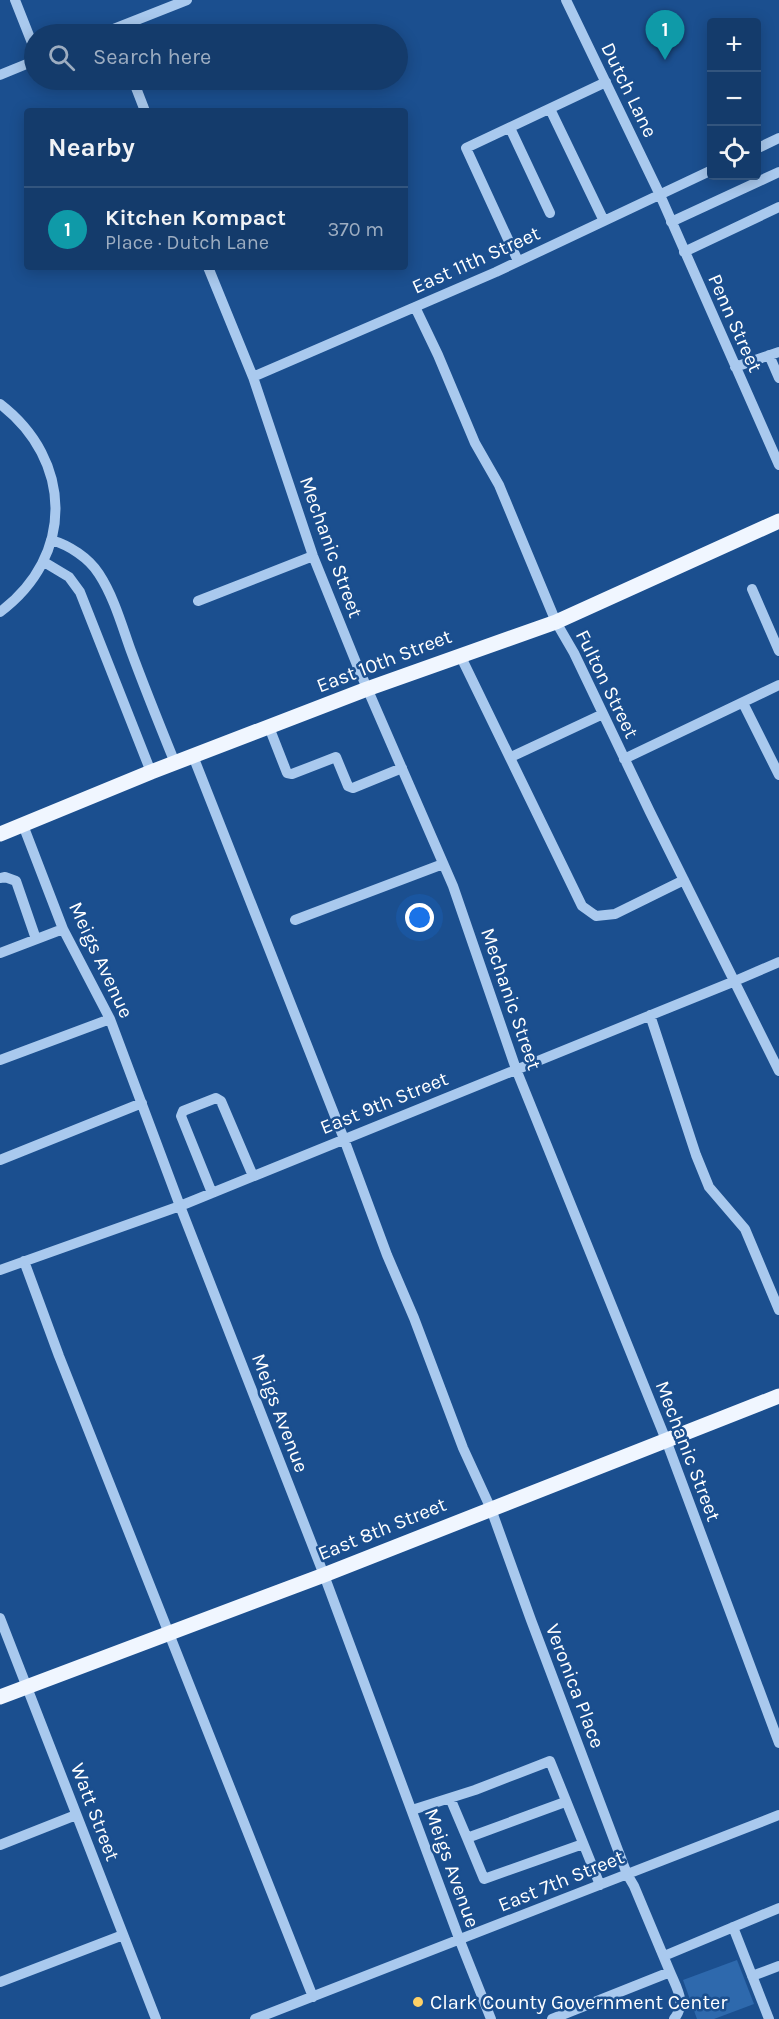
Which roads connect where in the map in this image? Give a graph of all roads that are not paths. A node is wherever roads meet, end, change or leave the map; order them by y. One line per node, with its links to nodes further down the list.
1 (15, 0): 4 (street)
2 (187, 0): 5 (street)
3 (566, 0): 8 (street, Dutch Lane)
4 (24, 24)
5 (132, 24)
6 (24, 65): 7 (street)
7 (0, 75)
8 (606, 82): 11 (street); 17 (street, Dutch Lane)
9 (137, 90): 10 (street)
10 (145, 108)
11 (550, 109): 12 (street); 20 (street)
12 (510, 128): 19 (street); 23 (street)
13 (779, 138): 14 (street)
14 (761, 147)
15 (707, 172): 17 (street, East 11th Street)
16 (779, 172): 21 (street)
17 (660, 195): 20 (street, East 11th Street); 21 (street, Penn Street)
18 (779, 207): 22 (street)
19 (550, 213)
20 (604, 221): 23 (street, East 11th Street)
21 (671, 222): 22 (street, Penn Street)
22 (684, 252): 27 (street, Penn Street)
23 (518, 261): 25 (street, East 11th Street)
24 (209, 270): 28 (street, Mechanic Street)
25 (416, 307): 28 (street, East 11th Street); 39 (street, Fulton Street)
26 (774, 353): 27 (street); 29 (street)
27 (735, 368): 31 (street, Penn Street)
28 (253, 377): 34 (street, Mechanic Street)
29 (779, 378)
30 (0, 404): 33 (street)
31 (779, 465)
32 (779, 521): 39 (main road, East 10th Street)
33 (51, 540): 35 (street); 50 (street)
34 (313, 556): 37 (street); 43 (street, Mechanic Street)
35 (44, 562): 38 (street); 52 (street)
36 (752, 589): 40 (street)
37 (198, 601)
38 (0, 612)
39 (556, 622): 41 (main road, East 10th Street); 45 (street, Fulton Street)
40 (779, 651)
41 (460, 655): 43 (main road, East 10th Street); 48 (street)
42 (779, 686): 44 (street)
43 (367, 689): 46 (main road, East 10th Street); 51 (street, Mechanic Street)
44 (743, 702): 49 (street); 53 (street)
45 (603, 714): 48 (street); 49 (street, Fulton Street)
46 (269, 727): 47 (main road, East 10th Street); 51 (street)
47 (193, 756): 50 (main road, East 10th Street); 71 (street, Veronica Place)
48 (511, 757): 58 (street)
49 (624, 759): 58 (street, Fulton Street)
50 (175, 763): 52 (main road, East 10th Street)
51 (402, 768): 56 (street, Mechanic Street)
52 (151, 772): 54 (main road, East 10th Street)
53 (779, 775)
54 (23, 825): 55 (main road, East 10th Street); 60 (street, Meigs Avenue)
55 (0, 834)
56 (443, 864): 59 (street); 68 (street, Mechanic Street)
57 (0, 878): 61 (street)
58 (684, 880): 64 (street, Fulton Street)
59 (295, 920)
60 (63, 929): 61 (street); 66 (street, Meigs Avenue)
61 (36, 939): 62 (street)
62 (0, 953)
63 (779, 962): 64 (street, East 9th Street)
64 (735, 981): 65 (street, East 9th Street); 69 (street, Fulton Street)
65 (650, 1015): 68 (street, East 9th Street); 78 (street)
66 (110, 1019): 67 (street); 70 (street, Meigs Avenue)
67 (0, 1060)
68 (516, 1069): 71 (street, East 9th Street); 80 (street, Mechanic Street)
69 (779, 1071)
70 (142, 1103): 72 (street); 75 (street, Meigs Avenue)
71 (344, 1139): 73 (street, East 9th Street); 81 (street, Veronica Place)
72 (0, 1160)
73 (253, 1176): 74 (street, East 9th Street); 74 (street)
74 (212, 1193): 75 (street, East 9th Street)
75 (180, 1206): 76 (street, East 9th Street); 82 (street, Meigs Avenue)
76 (24, 1262): 77 (street, East 9th Street); 84 (street)
77 (0, 1270)
78 (779, 1310)
79 (779, 1396): 80 (main road, East 8th Street)
80 (666, 1440): 81 (main road, East 8th Street); 87 (street, Mechanic Street)
81 (491, 1509): 82 (main road, East 8th Street); 96 (street, Veronica Place)
82 (324, 1575): 84 (main road, East 8th Street); 90 (street, Meigs Avenue)
83 (0, 1618): 85 (street, Watt Street)
84 (169, 1633): 85 (main road, East 8th Street); 107 (street)
85 (28, 1686): 86 (main road, East 8th Street); 91 (street, Watt Street)
86 (0, 1697)
87 (779, 1743)
88 (450, 1798): 89 (street); 90 (street); 93 (street)
89 (565, 1802): 93 (street); 94 (street)
90 (412, 1810): 101 (street, Meigs Avenue)
91 (76, 1815): 95 (street); 100 (street, Watt Street)
92 (779, 1815): 96 (street, East 7th Street)
93 (467, 1838): 94 (street)
94 (583, 1844): 97 (street)
95 (0, 1845)
96 (627, 1874): 97 (street, East 7th Street); 102 (street, Veronica Place)
97 (600, 1885): 101 (street, East 7th Street)
98 (779, 1908): 99 (street)
99 (733, 1927): 102 (street); 105 (street)
100 (123, 1935): 106 (street); 108 (street, Watt Street)
101 (460, 1941): 107 (street, East 7th Street); 110 (street, Meigs Avenue)
102 (664, 1956): 104 (street, Veronica Place)
103 (779, 1966): 105 (street)
104 (670, 1972): 111 (street); 112 (street, Veronica Place)
105 (752, 1976): 113 (street)
106 (0, 1982)
107 (313, 1997): 109 (street, East 7th Street)
108 (156, 2019)
109 (255, 2019)
110 (491, 2019)
111 (552, 2019)
112 (674, 2019)
113 (769, 2019)

